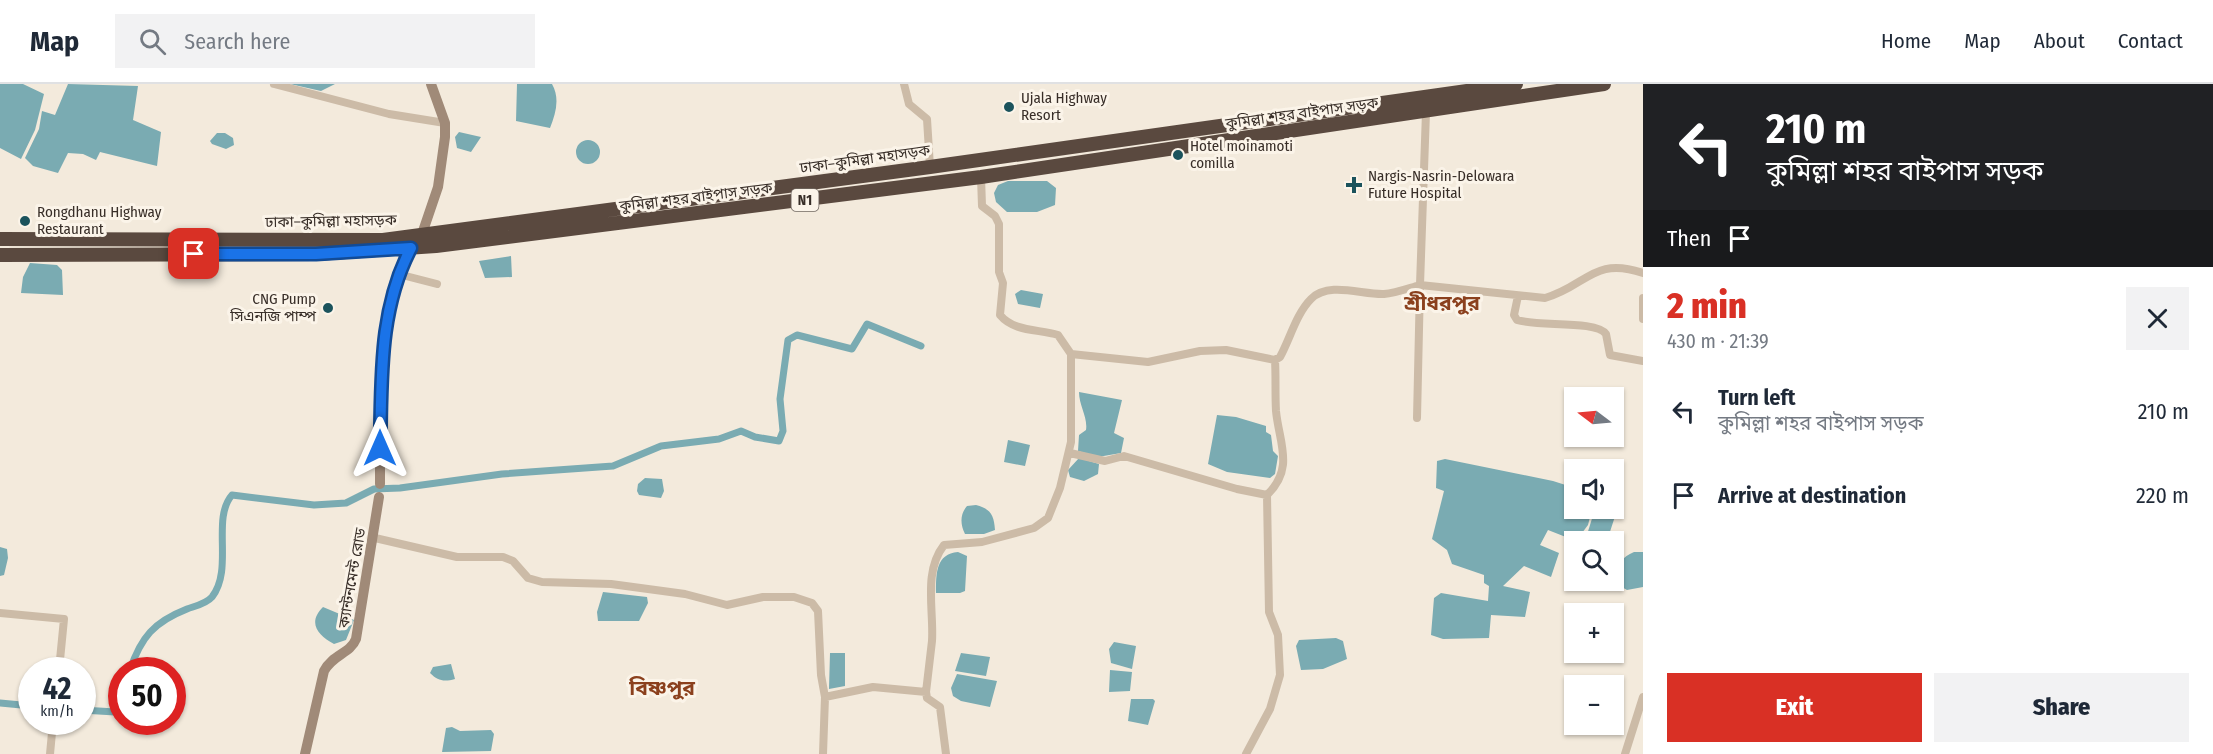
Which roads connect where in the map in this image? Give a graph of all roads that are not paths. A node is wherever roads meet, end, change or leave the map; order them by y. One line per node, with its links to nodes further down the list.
1 (274, 84): 7 (street)
2 (431, 84): 7 (main road)
3 (904, 84): 8 (street)
4 (1516, 84): 8 (highway, ঢাকা–কুমিল্লা মহাসড়ক / N1)
5 (1604, 84): 6 (highway, কুমিল্লা শহর বাইপাস সড়ক / N1)
6 (1426, 112): 9 (highway, কুমিল্লা শহর বাইপাস সড়ক / N1); 17 (street)
7 (445, 123): 10 (main road)
8 (930, 167): 10 (highway, ঢাকা–কুমিল্লা মহাসড়ক / N1)
9 (981, 177): 12 (highway, কুমিল্লা শহর বাইপাস সড়ক / N1); 21 (street)
10 (422, 234): 11 (highway, ঢাকা–কুমিল্লা মহাসড়ক / N1); 12 (main road)
11 (0, 238)
12 (411, 248): 13 (highway, কুমিল্লা শহর বাইপাস সড়ক / N1); 15 (main road)
13 (0, 255)
14 (1643, 273): 18 (street)
15 (398, 274): 16 (street); 26 (main road)
16 (437, 284)
17 (1420, 285): 18 (street); 22 (street); 24 (street)
18 (1518, 297): 23 (street)
19 (1643, 298): 20 (street)
20 (1643, 320)
21 (1071, 354): 22 (street); 25 (street)
22 (1275, 360): 27 (street)
23 (1643, 361)
24 (1417, 418)
25 (1070, 453): 27 (street); 32 (street)
26 (380, 484)
27 (1267, 495): 40 (street)
28 (379, 497): 29 (main road, ক্যান্টনমেন্ট রোড)
29 (375, 538): 33 (street); 37 (main road, ক্যান্টনমেন্ট রোড)
30 (0, 613): 31 (street)
31 (60, 657)
32 (926, 692): 33 (street); 39 (street)
33 (825, 697): 38 (street)
34 (1643, 697): 41 (street)
35 (52, 735): 36 (street)
36 (50, 754)
37 (305, 754)
38 (823, 754)
39 (946, 754)
40 (1246, 754)
41 (1624, 754)

